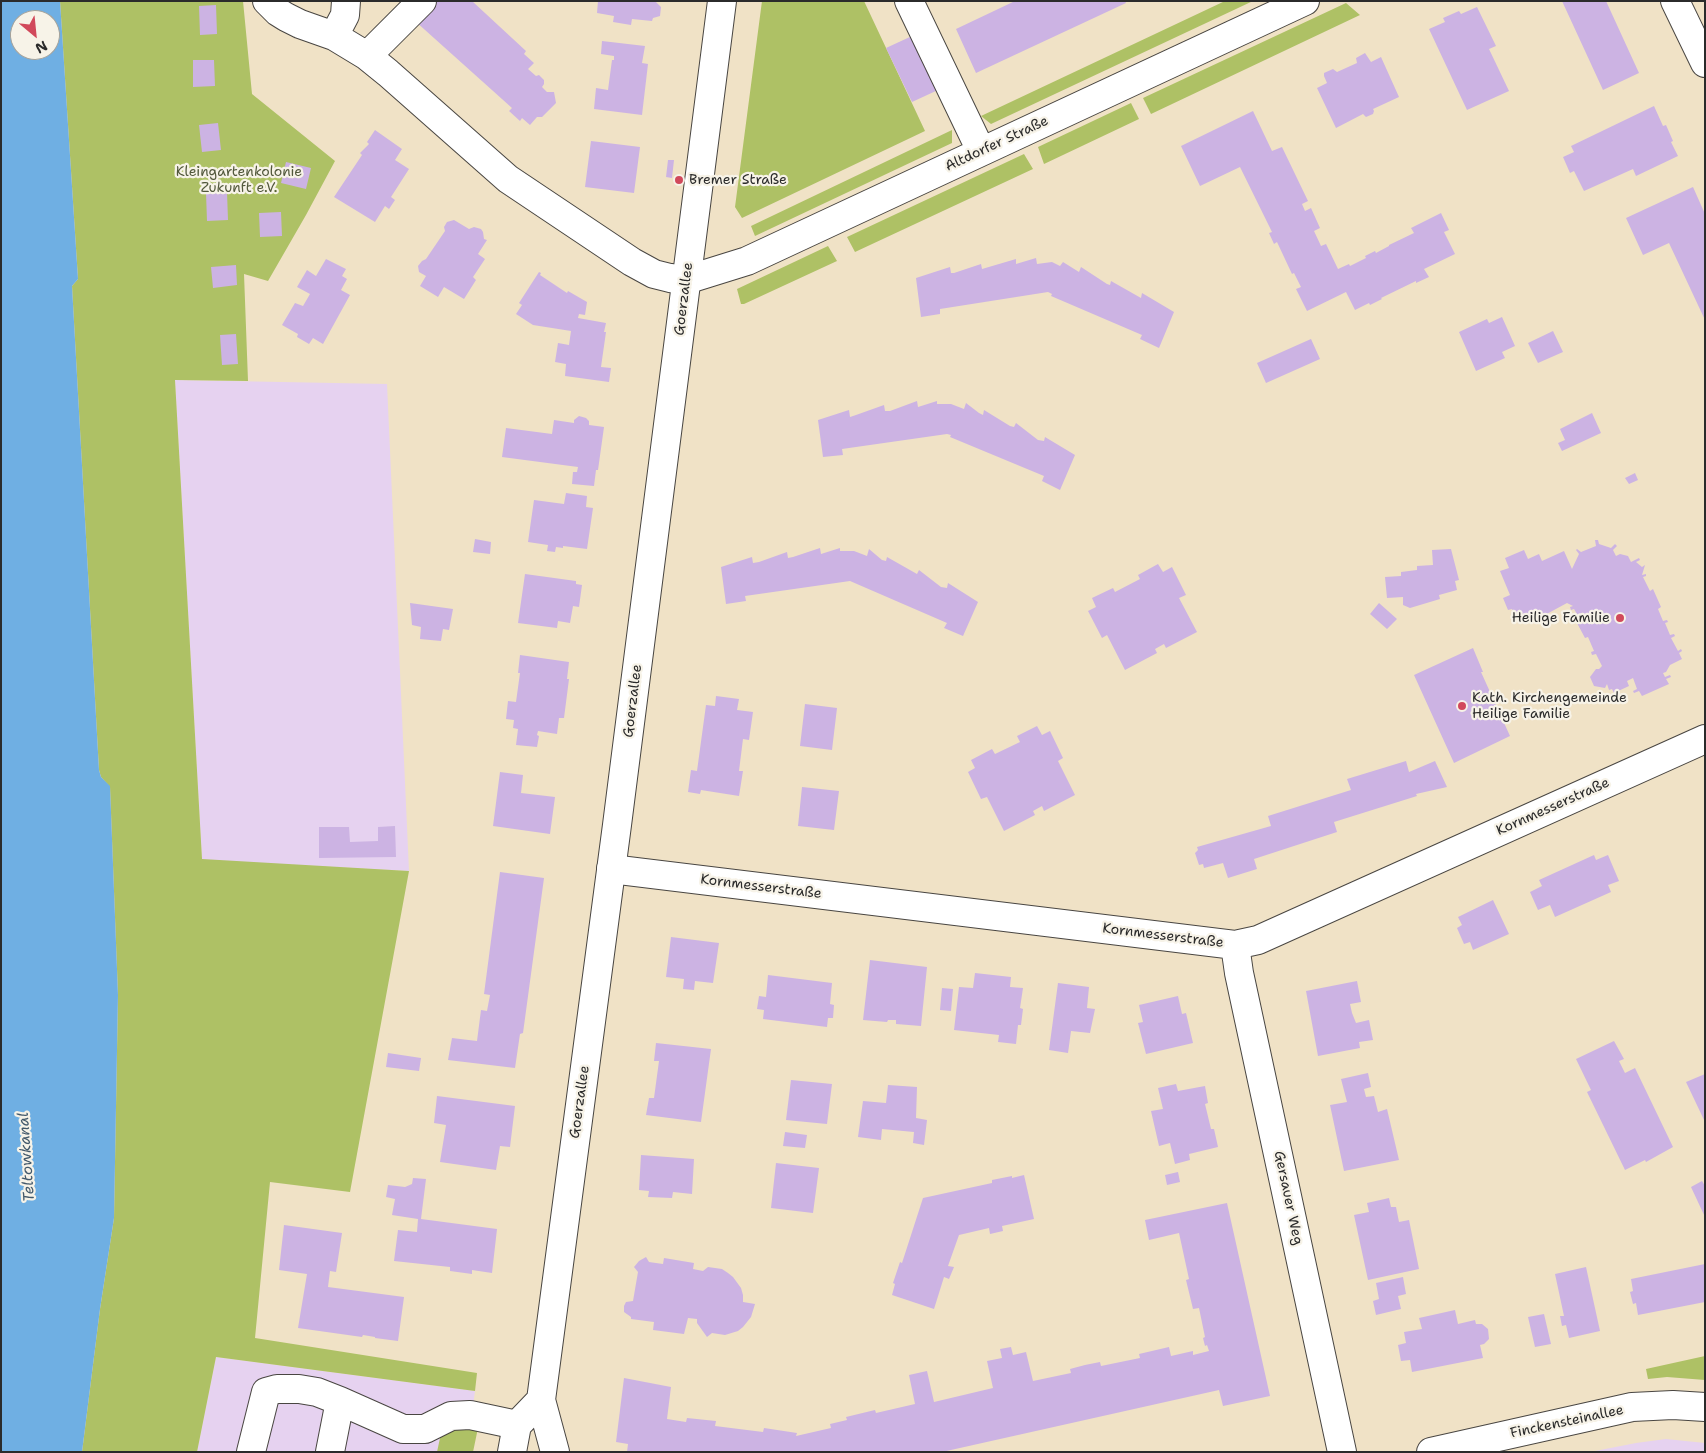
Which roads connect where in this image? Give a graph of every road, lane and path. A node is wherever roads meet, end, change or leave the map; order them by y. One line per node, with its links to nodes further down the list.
1 (346, 1): 8 (street)
2 (422, 1): 9 (street)
3 (722, 1): 12 (street, Goerzallee)
4 (909, 1): 11 (street)
5 (1305, 1): 11 (street, Altdorfer Straße)
6 (1676, 1): 10 (street)
7 (273, 7): 8 (street)
8 (334, 36): 9 (street)
9 (367, 56): 12 (street)
10 (1705, 62)
11 (981, 151): 12 (street, Altdorfer Straße)
12 (686, 280): 14 (street, Goerzallee)
13 (1705, 739): 15 (street, Kornmesserstraße)
14 (611, 869): 15 (street, Kornmesserstraße); 16 (street, Goerzallee)
15 (1235, 945): 25 (street, Gersauer Weg)
16 (541, 1400): 19 (street); 24 (street, Goerzallee)
17 (340, 1401): 19 (street); 21 (street); 22 (street)
18 (1705, 1407): 20 (street, Finckensteinallee)
19 (517, 1425): 23 (street)
20 (1445, 1450)
21 (251, 1452)
22 (330, 1452)
23 (512, 1452)
24 (555, 1452)
25 (1342, 1452)

